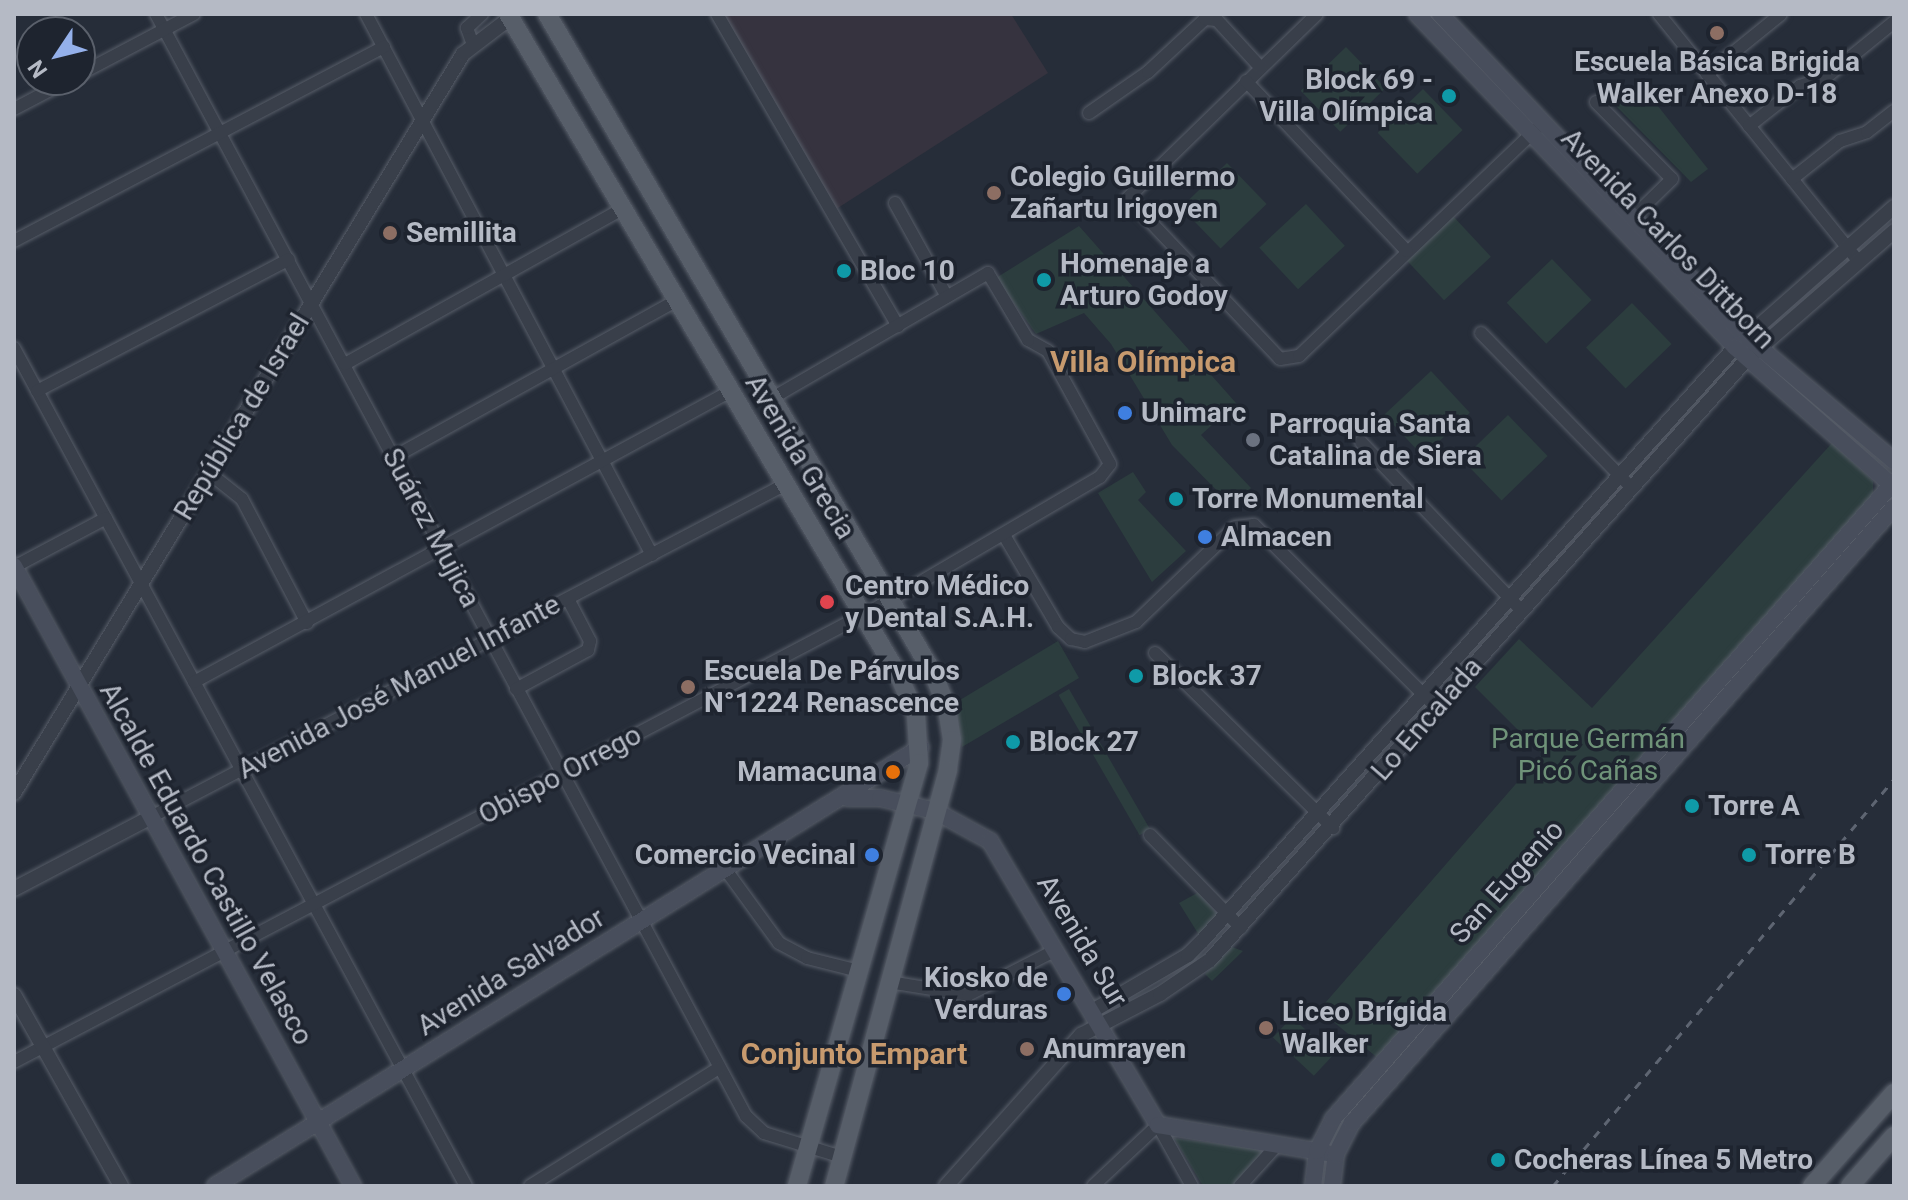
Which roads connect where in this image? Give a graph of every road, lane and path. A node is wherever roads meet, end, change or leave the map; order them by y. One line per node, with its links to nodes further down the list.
1 (156, 14): 14 (street, Suárez Mujica)
2 (194, 14): 14 (street)
3 (366, 14): 16 (street)
4 (482, 14): 15 (street, República de Israel)
5 (547, 14): 57 (main road, Avenida Grecia)
6 (717, 14): 47 (street)
7 (1317, 14): 18 (street)
8 (1417, 14): 28 (main road, Avenida Carlos Dittborn)
9 (1440, 14): 28 (main road, Avenida Carlos Dittborn)
10 (1659, 14): 19 (street)
11 (1781, 14): 19 (street)
12 (512, 15): 15 (street, República de Israel); 33 (main road, Avenida Grecia)
13 (1894, 22): 27 (street)
14 (165, 29): 17 (street); 29 (street, Suárez Mujica)
15 (472, 42): 26 (street, República de Israel)
16 (384, 47): 26 (street); 29 (street)
17 (96, 66)
18 (1260, 67): 20 (street); 25 (street)
19 (1707, 74): 27 (street)
20 (1246, 81): 38 (street); 38 (street)
21 (39, 96): 23 (street)
22 (1596, 102): 34 (street)
23 (14, 109)
24 (1894, 111): 30 (street)
25 (1089, 113)
26 (423, 119): 41 (street); 44 (street, República de Israel)
27 (1749, 126): 30 (street)
28 (1537, 129): 34 (main road, Avenida Carlos Dittborn); 38 (street); 49 (main road, Avenida Carlos Dittborn)
29 (221, 132): 36 (street); 39 (street, Suárez Mujica)
30 (1792, 179): 37 (street)
31 (895, 203): 42 (street)
32 (1894, 207): 37 (street, Lo Encalada)
33 (622, 209): 41 (street); 43 (main road, Avenida Grecia)
34 (1633, 217): 49 (main road, Avenida Carlos Dittborn)
35 (1894, 231): 40 (street, Lo Encalada)
36 (14, 241)
37 (1847, 247): 40 (street); 45 (street, Lo Encalada)
38 (1407, 251)
39 (289, 259): 44 (street, Suárez Mujica); 55 (street)
40 (1858, 261): 46 (street, Lo Encalada)
41 (503, 275): 51 (street); 52 (street)
42 (947, 297): 47 (street); 69 (street, Obispo Orrego)
43 (676, 301): 52 (street); 56 (main road, Avenida Grecia)
44 (312, 302): 51 (street, Suárez Mujica); 62 (street, República de Israel)
45 (1776, 307): 46 (street); 49 (street, Lo Encalada)
46 (1788, 320): 49 (street, Lo Encalada)
47 (898, 326): 57 (street)
48 (1481, 333): 63 (street)
49 (1747, 347): 53 (street, Lo Encalada); 54 (street, Lo Encalada); 60 (main road, Avenida Carlos Dittborn); 65 (main road, Avenida Carlos Dittborn)
50 (14, 348): 55 (street)
51 (345, 364): 59 (street, Suárez Mujica)
52 (553, 369): 59 (street); 61 (street)
53 (1706, 378): 54 (street); 63 (street, Lo Encalada)
54 (1719, 390): 66 (street, Lo Encalada)
55 (37, 391): 68 (street)
56 (729, 392): 61 (street); 64 (main road, Avenida Grecia)
57 (771, 399): 76 (main road, Avenida Grecia)
58 (1361, 442): 74 (street)
59 (394, 457): 70 (street, Suárez Mujica)
60 (1894, 461)
61 (603, 463): 70 (street); 71 (street)
62 (208, 472): 73 (street, República de Israel); 79 (street)
63 (1618, 475): 66 (street); 74 (street, Lo Encalada)
64 (784, 485): 71 (street, Avenida José Manuel Infante); 78 (main road, Avenida Grecia)
65 (1893, 485): 93 (main road, San Eugenio)
66 (1631, 487): 77 (street, Lo Encalada)
67 (1894, 507): 97 (main road, San Eugenio)
68 (106, 518): 72 (street); 73 (street)
69 (1004, 535): 76 (street, Obispo Orrego); 85 (street)
70 (444, 551): 79 (street); 80 (street, Suárez Mujica)
71 (652, 555): 75 (street, Avenida José Manuel Infante)
72 (14, 566): 83 (main road, Alcalde Eduardo Castillo Velasco)
73 (141, 583): 82 (street); 83 (street, República de Israel)
74 (1507, 597): 77 (street); 85 (street, Lo Encalada)
75 (568, 599): 80 (street, Avenida José Manuel Infante); 84 (street)
76 (890, 600): 78 (street, Obispo Orrego); 94 (main road, Avenida Grecia)
77 (1521, 610): 86 (street, Lo Encalada)
78 (862, 615): 87 (main road, Avenida Grecia); 89 (street, Obispo Orrego)
79 (307, 623): 82 (street)
80 (490, 640): 84 (street, Suárez Mujica); 88 (street, Avenida José Manuel Infante)
81 (1155, 653): 95 (street)
82 (194, 682): 88 (street)
83 (79, 684): 90 (street, República de Israel); 96 (main road, Alcalde Eduardo Castillo Velasco)
84 (516, 689): 89 (street, Suárez Mujica)
85 (1424, 696): 86 (street); 95 (street, Lo Encalada)
86 (1437, 708): 98 (street, Lo Encalada)
87 (921, 747): 91 (main road, Avenida Salvador); 92 (main road, Avenida Grecia)
88 (241, 769): 96 (street, Avenida José Manuel Infante); 104 (street)
89 (561, 775): 104 (street, Obispo Orrego); 106 (street, Suárez Mujica)
90 (14, 793)
91 (836, 803): 92 (main road, Avenida Salvador); 102 (main road, Avenida Salvador)
92 (907, 803): 94 (main road, Avenida Salvador); 110 (main road, Avenida Grecia)
93 (1609, 806): 97 (main road); 99 (main road, San Eugenio)
94 (935, 811): 108 (main road, Avenida Sur); 111 (main road, Avenida Grecia)
95 (1317, 812): 98 (street); 105 (street, Lo Encalada)
96 (151, 817): 103 (street, Avenida José Manuel Infante); 109 (main road, Alcalde Eduardo Castillo Velasco)
97 (1622, 817): 101 (main road, San Eugenio)
98 (1333, 828): 107 (street, Lo Encalada)
99 (1589, 829): 101 (main road); 118 (main road, San Eugenio)
100 (1150, 835): 105 (street)
101 (1603, 840): 120 (main road, San Eugenio)
102 (726, 870): 106 (main road, Avenida Salvador); 110 (street)
103 (14, 889)
104 (314, 904): 109 (street, Obispo Orrego); 117 (street)
105 (1227, 914): 107 (street); 113 (street, Lo Encalada)
106 (640, 923): 116 (street, Suárez Mujica); 117 (main road, Avenida Salvador)
107 (1241, 928): 113 (street, Lo Encalada)
108 (1056, 950): 111 (street); 113 (main road, Avenida Sur)
109 (225, 952): 114 (street, Obispo Orrego); 121 (main road, Alcalde Eduardo Castillo Velasco)
110 (859, 971): 125 (main road, Avenida Grecia)
111 (889, 982): 128 (main road, Avenida Grecia)
112 (14, 995): 114 (street)
113 (1098, 1017): 122 (main road, Avenida Sur); 138 (street, Lo Encalada)
114 (42, 1047): 115 (street, Obispo Orrego); 129 (street)
115 (14, 1062)
116 (719, 1068): 125 (street, Suárez Mujica); 135 (street)
117 (402, 1069): 121 (main road, Avenida Salvador); 134 (street)
118 (1361, 1086): 120 (main road); 126 (main road, San Eugenio)
119 (1894, 1093): 144 (main road)
120 (1370, 1104): 127 (main road, San Eugenio)
121 (317, 1121): 132 (main road, Avenida Salvador); 133 (main road, Alcalde Eduardo Castillo Velasco)
122 (1158, 1125): 124 (main road); 139 (street); 140 (street, Avenida Sur)
123 (1894, 1136): 145 (main road)
124 (1277, 1145): 126 (main road); 141 (street)
125 (808, 1148): 128 (street, Suárez Mujica); 136 (main road, Avenida Grecia)
126 (1317, 1151): 127 (main road); 142 (main road, San Eugenio)
127 (1336, 1154): 143 (main road, San Eugenio)
128 (842, 1157): 137 (main road, Avenida Grecia)
129 (103, 1161): 130 (street); 131 (street)
130 (110, 1186)
131 (121, 1186)
132 (215, 1186)
133 (353, 1186)
134 (466, 1186)
135 (530, 1186)
136 (797, 1186)
137 (834, 1186)
138 (946, 1186)
139 (1093, 1186)
140 (1192, 1186)
141 (1240, 1186)
142 (1313, 1186)
143 (1332, 1186)
144 (1812, 1186)
145 (1850, 1186)

